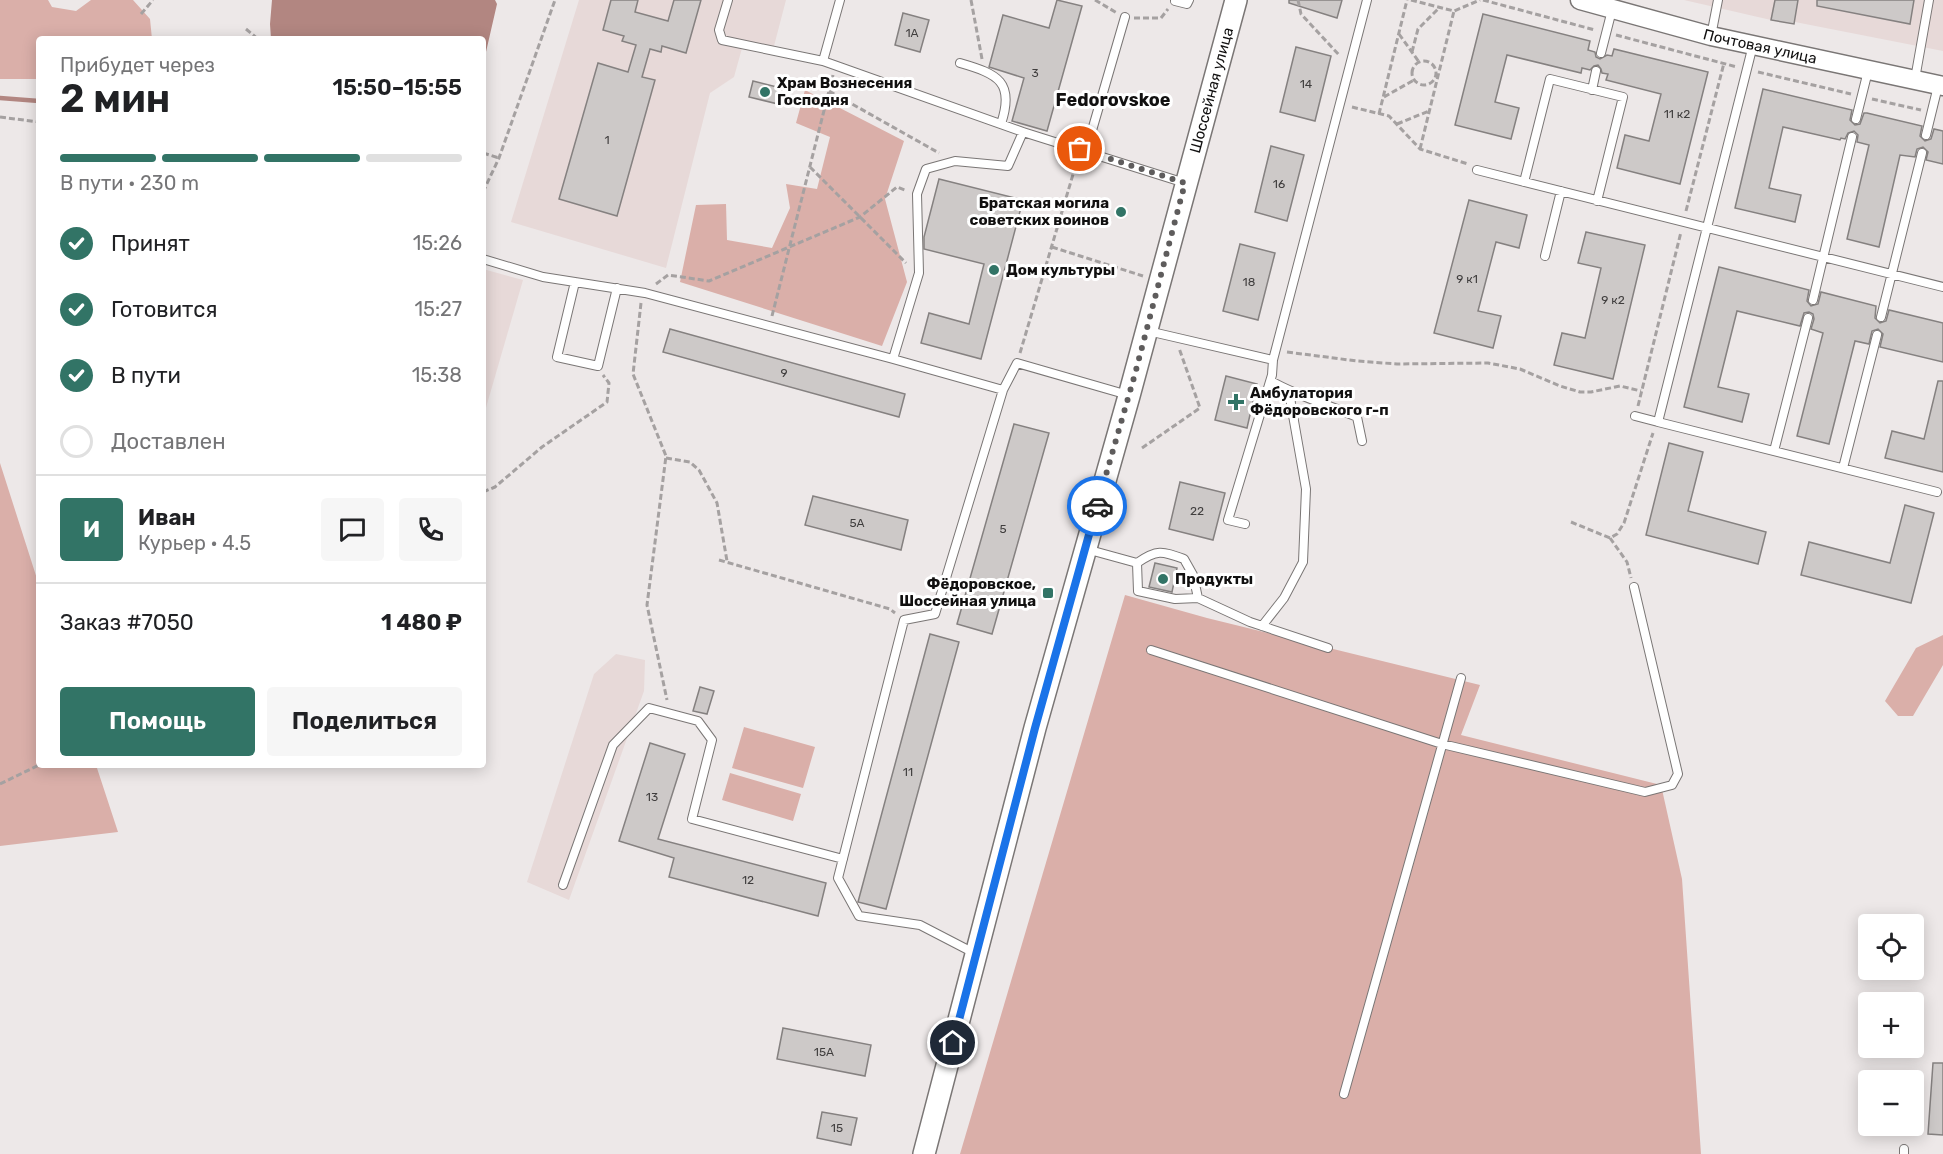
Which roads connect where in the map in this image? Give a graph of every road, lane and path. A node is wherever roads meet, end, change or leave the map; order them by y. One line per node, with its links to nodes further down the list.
1 (153, 0): 19 (path)
2 (555, 0): 63 (path)
3 (728, 0): 29 (lane)
4 (840, 0): 29 (lane)
5 (971, 0): 36 (path)
6 (1189, 0): 15 (lane)
7 (1236, 0): 68 (main road, Шоссейная улица)
8 (1298, 0): 34 (path)
9 (1367, 0): 34 (lane)
10 (1409, 0): 16 (path); 22 (path)
11 (1482, 0): 18 (path); 23 (path)
12 (1580, 0): 17 (street, Почтовая улица)
13 (1718, 0): 25 (lane)
14 (1929, 0): 41 (lane)
15 (1175, 1)
16 (1440, 7): 18 (path); 27 (path)
17 (1612, 9): 23 (lane); 25 (street, Почтовая улица)
18 (1454, 11): 39 (path)
19 (141, 14)
20 (1125, 17): 60 (lane)
21 (246, 29): 24 (path)
22 (1399, 33): 27 (path); 46 (path)
23 (1606, 33): 28 (lane); 32 (path)
24 (254, 36)
25 (1711, 36): 26 (street, Почтовая улица)
26 (1753, 45): 35 (lane); 38 (street, Почтовая улица)
27 (1412, 52): 30 (path)
28 (1601, 53)
29 (823, 61): 33 (lane)
30 (1419, 62): 39 (path); 40 (path)
31 (960, 63): 36 (lane)
32 (1724, 63): 35 (path); 74 (path)
33 (836, 64): 44 (path); 54 (lane)
34 (1349, 66): 47 (lane)
35 (1747, 69): 45 (path); 75 (lane)
36 (984, 70): 54 (lane)
37 (1596, 71): 43 (lane)
38 (1868, 71): 41 (street, Почтовая улица); 45 (lane)
39 (1436, 76): 40 (path); 48 (path)
40 (1414, 80): 46 (path)
41 (1915, 80): 42 (street, Почтовая улица)
42 (1941, 85): 49 (lane)
43 (1592, 90): 67 (lane); 72 (lane)
44 (829, 91): 64 (path); 65 (path)
45 (1862, 96): 49 (path); 52 (lane)
46 (1384, 97): 50 (path)
47 (1339, 104): 50 (path); 95 (lane)
48 (1429, 111): 55 (path); 59 (path)
49 (1932, 113): 57 (lane)
50 (1380, 114): 55 (path)
51 (0, 117): 53 (path)
52 (1856, 119)
53 (36, 122)
54 (1001, 124): 56 (lane)
55 (1397, 124): 59 (path)
56 (1023, 132): 60 (lane); 64 (lane)
57 (1926, 135)
58 (1852, 137): 79 (lane)
59 (1420, 149): 66 (path)
60 (1083, 150): 68 (lane); 77 (path)
61 (1922, 153): 82 (lane)
62 (486, 154): 63 (path)
63 (500, 158): 69 (path)
64 (955, 161): 71 (lane)
65 (810, 167): 73 (path); 76 (path)
66 (1477, 170): 67 (lane)
67 (1524, 182): 70 (lane)
68 (1185, 183): 83 (main road, Шоссейная улица)
69 (486, 186)
70 (1561, 191): 72 (lane); 78 (lane)
71 (917, 194): 73 (path); 81 (lane)
72 (1597, 201): 74 (lane)
73 (860, 217): 76 (path); 81 (path)
74 (1683, 222): 75 (lane); 102 (path)
75 (1707, 227): 79 (lane); 106 (lane)
76 (790, 247): 87 (path); 91 (path)
77 (1052, 247): 83 (path); 98 (path)
78 (1545, 256)
79 (1823, 257): 82 (lane); 88 (lane)
80 (486, 260): 84 (lane)
81 (919, 273): 96 (lane)
82 (1892, 274): 85 (lane); 89 (lane)
83 (1159, 281): 92 (main road, Шоссейная улица)
84 (575, 282): 86 (lane); 99 (lane)
85 (1943, 287)
86 (617, 288): 87 (lane); 99 (lane)
87 (644, 293): 91 (lane); 110 (path)
88 (1813, 300)
89 (1881, 317)
90 (1808, 318): 109 (lane)
91 (769, 326): 96 (lane)
92 (1147, 330): 94 (lane); 104 (main road, Шоссейная улица)
93 (1877, 334): 111 (lane)
94 (1176, 338): 97 (lane); 108 (path)
95 (1276, 350): 97 (lane); 102 (path)
96 (893, 359): 101 (lane)
97 (1273, 360): 100 (lane)
98 (1017, 363): 101 (lane); 104 (lane)
99 (598, 366): 112 (path)
100 (1271, 381): 103 (lane); 115 (lane)
101 (1003, 390): 123 (lane)
102 (1641, 391): 105 (path)
103 (1290, 392): 107 (lane); 124 (lane)
104 (1129, 396): 117 (main road, Шоссейная улица)
105 (1635, 416): 106 (lane)
106 (1658, 422): 109 (lane); 116 (path)
107 (1362, 441)
108 (1142, 448)
109 (1774, 451): 111 (lane)
110 (666, 458): 119 (path); 128 (path)
111 (1843, 468): 113 (lane)
112 (486, 491)
113 (1937, 492)
114 (1571, 522): 116 (path)
115 (1245, 524)
116 (1610, 538): 121 (path)
117 (1085, 548): 120 (lane); 134 (main road, Шоссейная улица)
118 (719, 560): 119 (path)
119 (728, 562): 123 (path)
120 (1137, 563): 122 (lane); 122 (lane)
121 (1634, 587): 129 (lane)
122 (1198, 598): 124 (lane)
123 (903, 620): 132 (lane)
124 (1262, 626): 125 (lane)
125 (1328, 648)
126 (1151, 650): 129 (lane)
127 (1461, 678): 129 (lane)
128 (670, 714): 132 (lane); 133 (lane)
129 (1442, 744): 135 (lane)
130 (36, 766): 131 (path)
131 (0, 784)
132 (843, 860): 134 (lane)
133 (563, 885)
134 (977, 954): 136 (main road, Шоссейная улица)
135 (1344, 1094)
136 (924, 1154)

